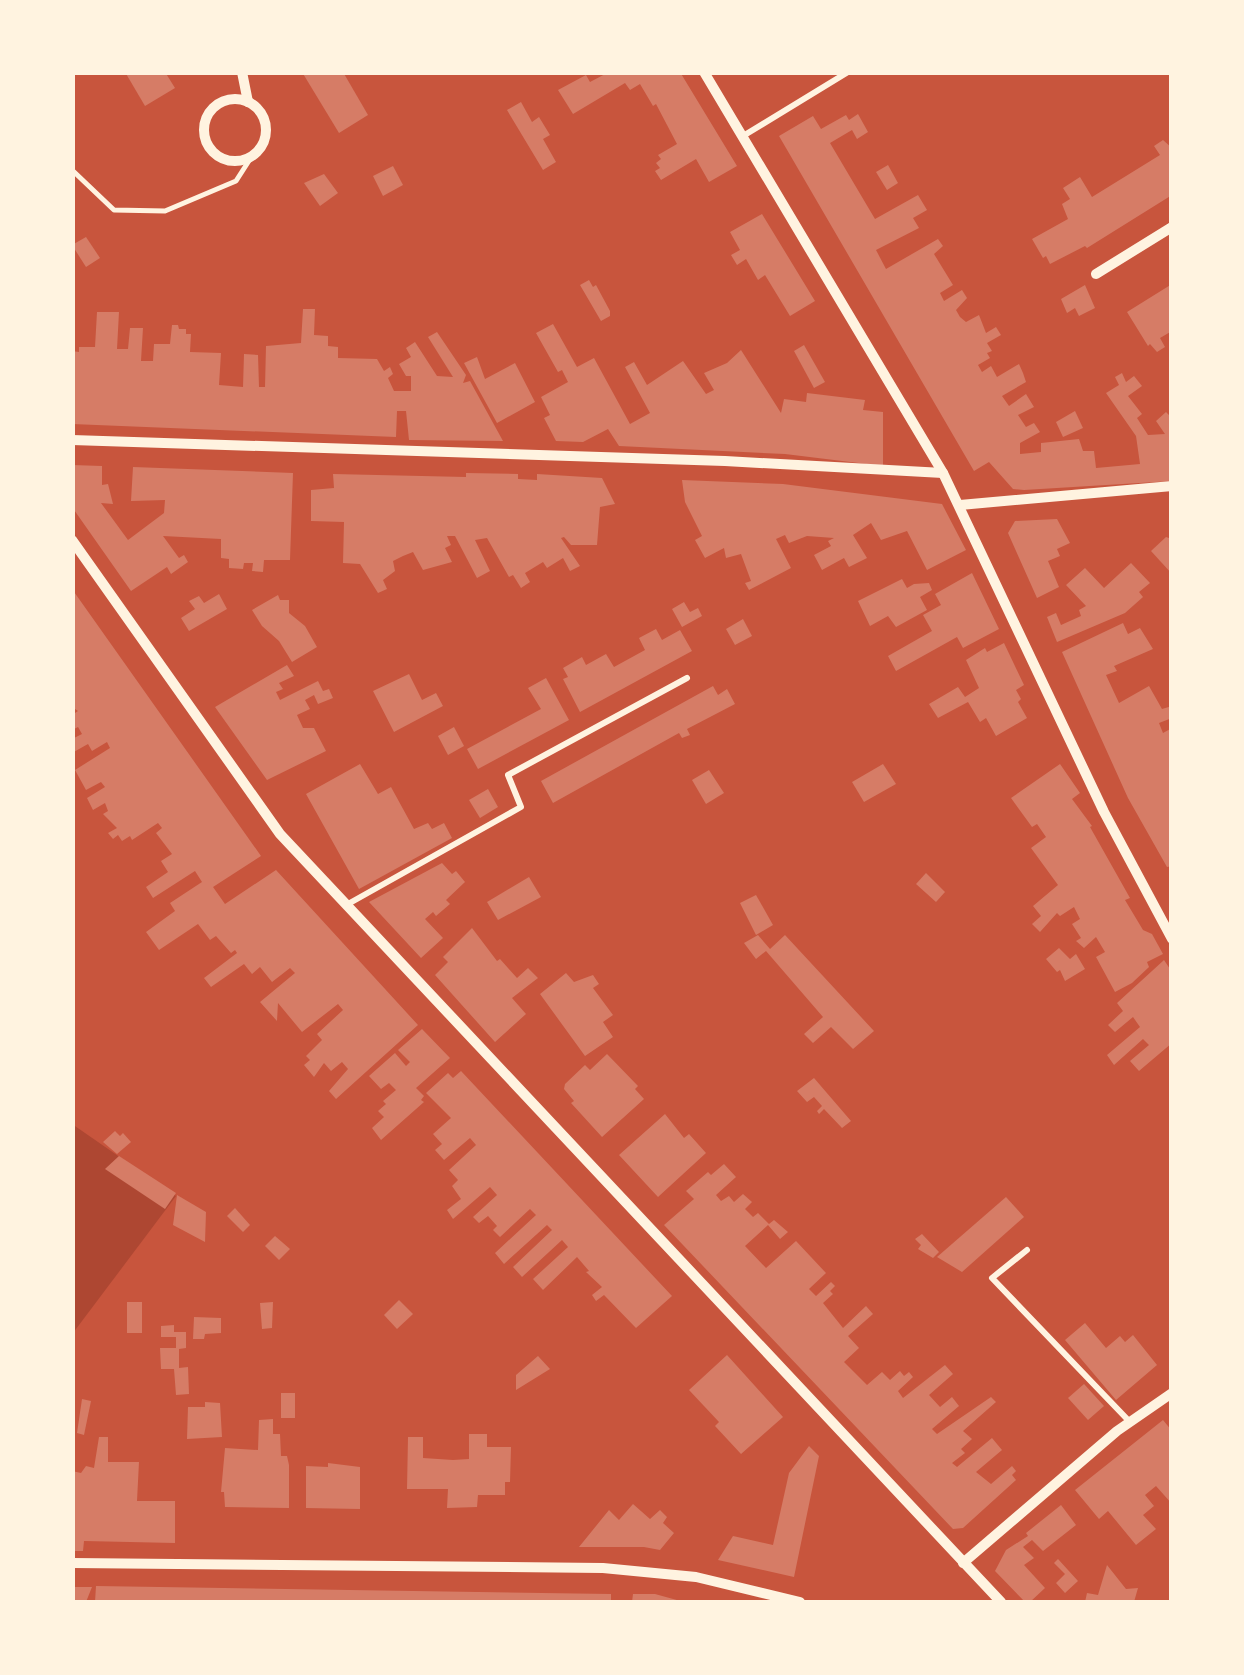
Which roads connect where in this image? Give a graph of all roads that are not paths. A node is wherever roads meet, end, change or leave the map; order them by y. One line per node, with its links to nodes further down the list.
1 (242, 72): 4 (street)
2 (704, 72): 5 (street)
3 (848, 72): 5 (lane)
4 (248, 102): 4 (street)
5 (742, 136): 9 (street)
6 (1172, 227): 7 (street)
7 (1096, 274)
8 (72, 440): 9 (street)
9 (944, 473): 11 (street)
10 (1172, 486): 11 (street)
11 (960, 505): 15 (street)
12 (72, 540): 14 (street)
13 (687, 678): 14 (lane)
14 (347, 905): 19 (street)
15 (1172, 939)
16 (1027, 1250): 18 (lane)
17 (1172, 1393): 18 (street)
18 (1130, 1422): 19 (street)
19 (964, 1563): 22 (street)
20 (72, 1564): 21 (street)
21 (800, 1602)
22 (1001, 1602)

